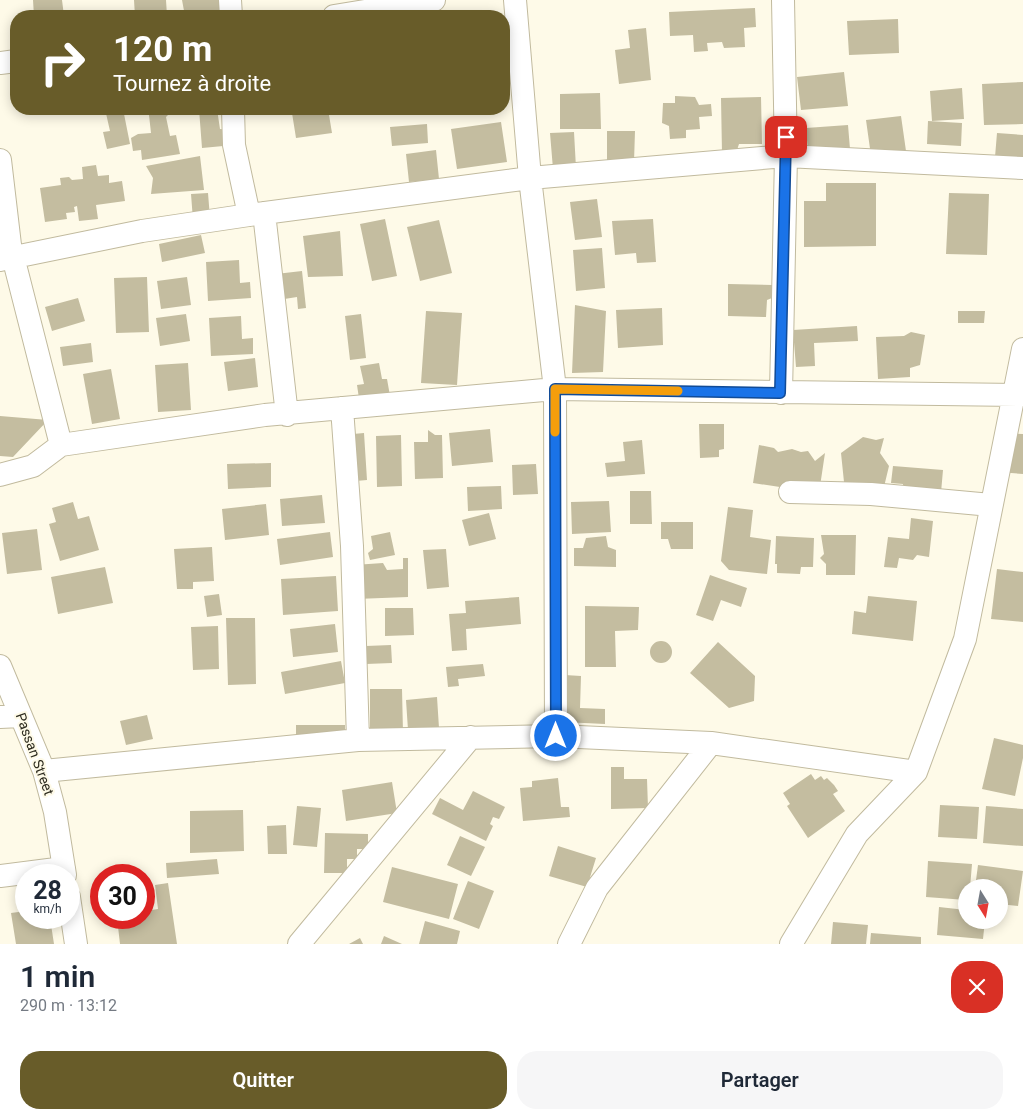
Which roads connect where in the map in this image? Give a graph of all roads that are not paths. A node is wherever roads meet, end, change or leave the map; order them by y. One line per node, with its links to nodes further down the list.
1 (434, 0): 4 (street)
2 (515, 0): 9 (street)
3 (783, 0): 6 (street)
4 (356, 6)
5 (233, 115): 10 (street)
6 (786, 156): 8 (street); 9 (street); 14 (street)
7 (0, 160): 11 (street)
8 (1023, 168)
9 (530, 178): 10 (street); 13 (street)
10 (256, 214): 11 (street); 17 (street)
11 (6, 259): 18 (street)
12 (1023, 349): 15 (street)
13 (555, 389): 14 (street); 16 (street); 24 (street)
14 (780, 393): 15 (street)
15 (1018, 394): 21 (street)
16 (342, 408): 17 (street); 26 (street)
17 (287, 415): 18 (street)
18 (62, 445): 19 (street)
19 (0, 475)
20 (790, 492): 21 (street)
21 (991, 506): 29 (street)
22 (0, 666): 23 (street, Passan Street)
23 (11, 717): 28 (street, Passan Street)
24 (556, 736): 25 (street); 27 (street)
25 (471, 738): 26 (street); 35 (street)
26 (358, 740): 28 (street)
27 (711, 743): 29 (street); 36 (street)
28 (44, 771): 30 (street, Passan Street)
29 (916, 772): 37 (street)
30 (64, 864)
31 (15, 875): 32 (street)
32 (0, 876)
33 (74, 929): 34 (street)
34 (76, 944)
35 (299, 944)
36 (569, 944)
37 (791, 944)

